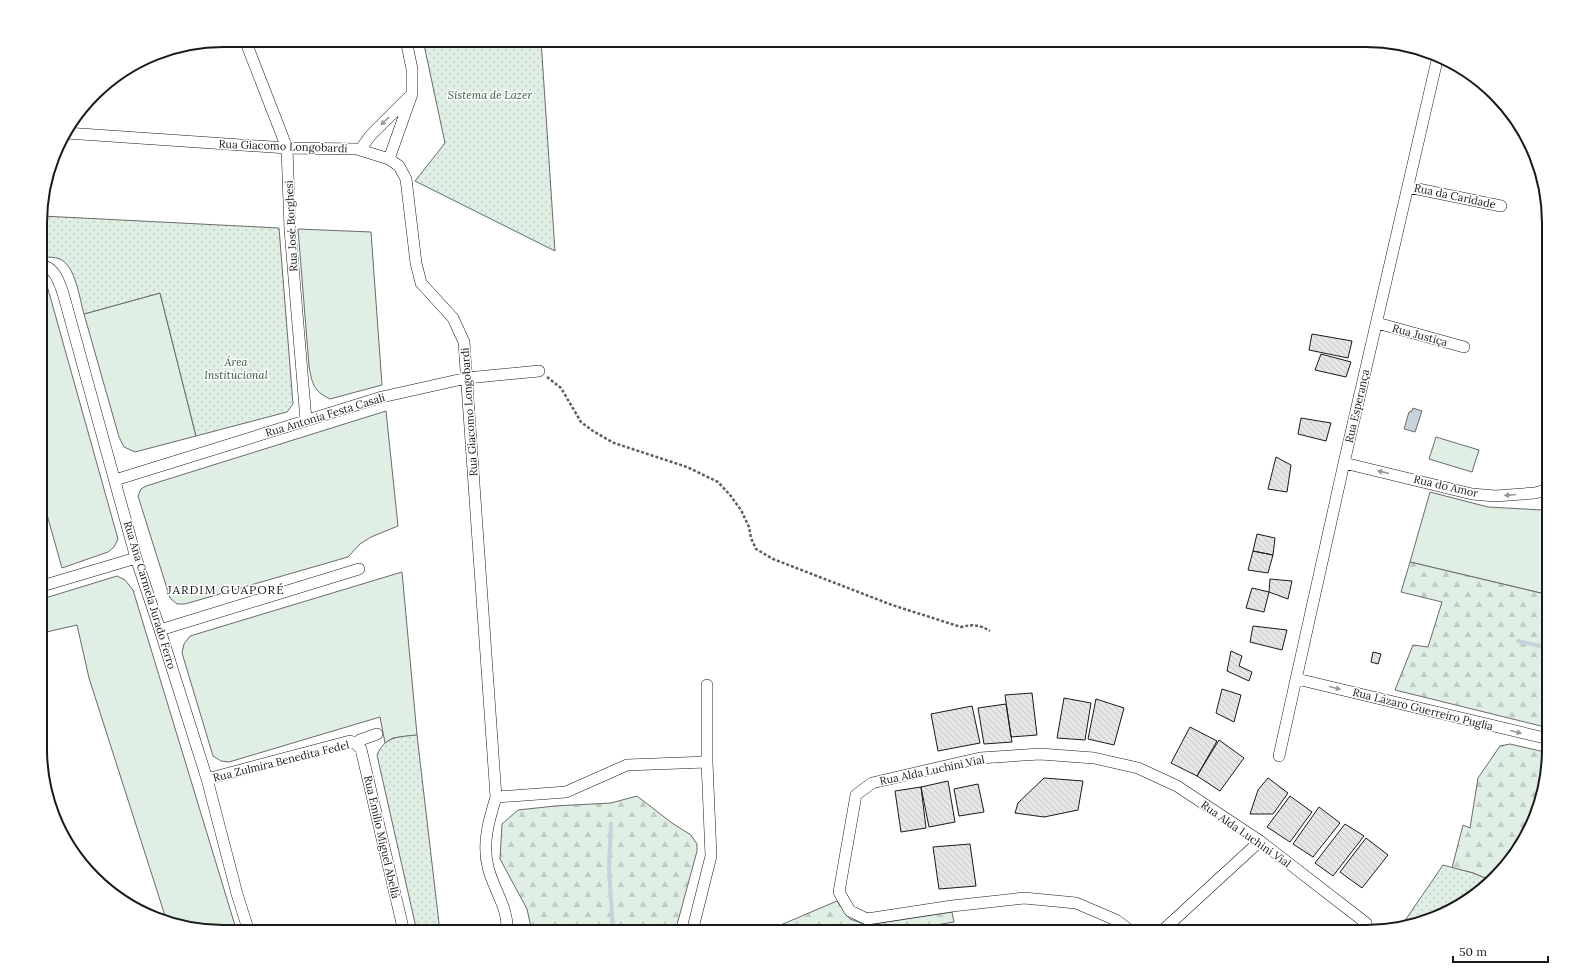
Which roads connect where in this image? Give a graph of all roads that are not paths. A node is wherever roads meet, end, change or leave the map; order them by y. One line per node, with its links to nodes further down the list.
1 (248, 47): 6 (street, Rua José Borghesi)
2 (407, 47): 4 (street)
3 (1437, 61): 9 (street, Rua Esperança)
4 (412, 94): 7 (street, one-way to 7); 8 (street)
5 (72, 133): 6 (street, Rua Giacomo Longobardi)
6 (287, 148): 7 (street, Rua Giacomo Longobardi); 16 (street, Rua José Borghesi)
7 (360, 150): 8 (street, Rua Giacomo Longobardi)
8 (389, 159): 15 (street, Rua Giacomo Longobardi)
9 (1408, 187): 10 (street, Rua da Caridade); 12 (street, Rua Esperança)
10 (1501, 206)
11 (47, 267): 18 (street, Rua Ana Carmela Jurado Ferro)
12 (1377, 323): 13 (street, Rua Justiça); 17 (street, Rua Esperança)
13 (1464, 347)
14 (539, 371): 15 (street, Rua Antonia Festa Casali)
15 (467, 378): 16 (street, Rua Antonia Festa Casali); 32 (street, Rua Giacomo Longobardi)
16 (306, 420): 18 (street, Rua Antonia Festa Casali)
17 (1344, 463): 19 (street, Rua do Amor, one-way to 17); 24 (street, Rua Esperança)
18 (116, 480): 20 (street, Rua Ana Carmela Jurado Ferro)
19 (1542, 491)
20 (136, 558): 22 (street); 23 (street, Rua Ana Carmela Jurado Ferro)
21 (359, 569): 23 (street)
22 (47, 585)
23 (160, 630): 31 (street, Rua Ana Carmela Jurado Ferro)
24 (1297, 679): 27 (street, Rua Lázaro Guerreiro Puglia, one-way to 27); 29 (street, Rua Esperança)
25 (707, 685): 30 (street)
26 (377, 734): 28 (street, Rua Zulmira Benedita Fedel)
27 (1542, 737)
28 (356, 744): 31 (street, Rua Zulmira Benedita Fedel); 35 (street, Rua Emílio Miguel Abellá)
29 (1279, 756)
30 (707, 762): 32 (street); 37 (street)
31 (207, 779): 34 (street, Rua Ana Carmela Jurado Ferro)
32 (496, 797): 36 (street, Rua Giacomo Longobardi)
33 (1260, 841): 38 (street, Rua Alda Luchini Vial); 39 (street); 40 (street, Rua Alda Luchini Vial)
34 (247, 925)
35 (402, 925)
36 (508, 925)
37 (694, 925)
38 (1123, 925)
39 (1169, 925)
40 (1366, 925)

